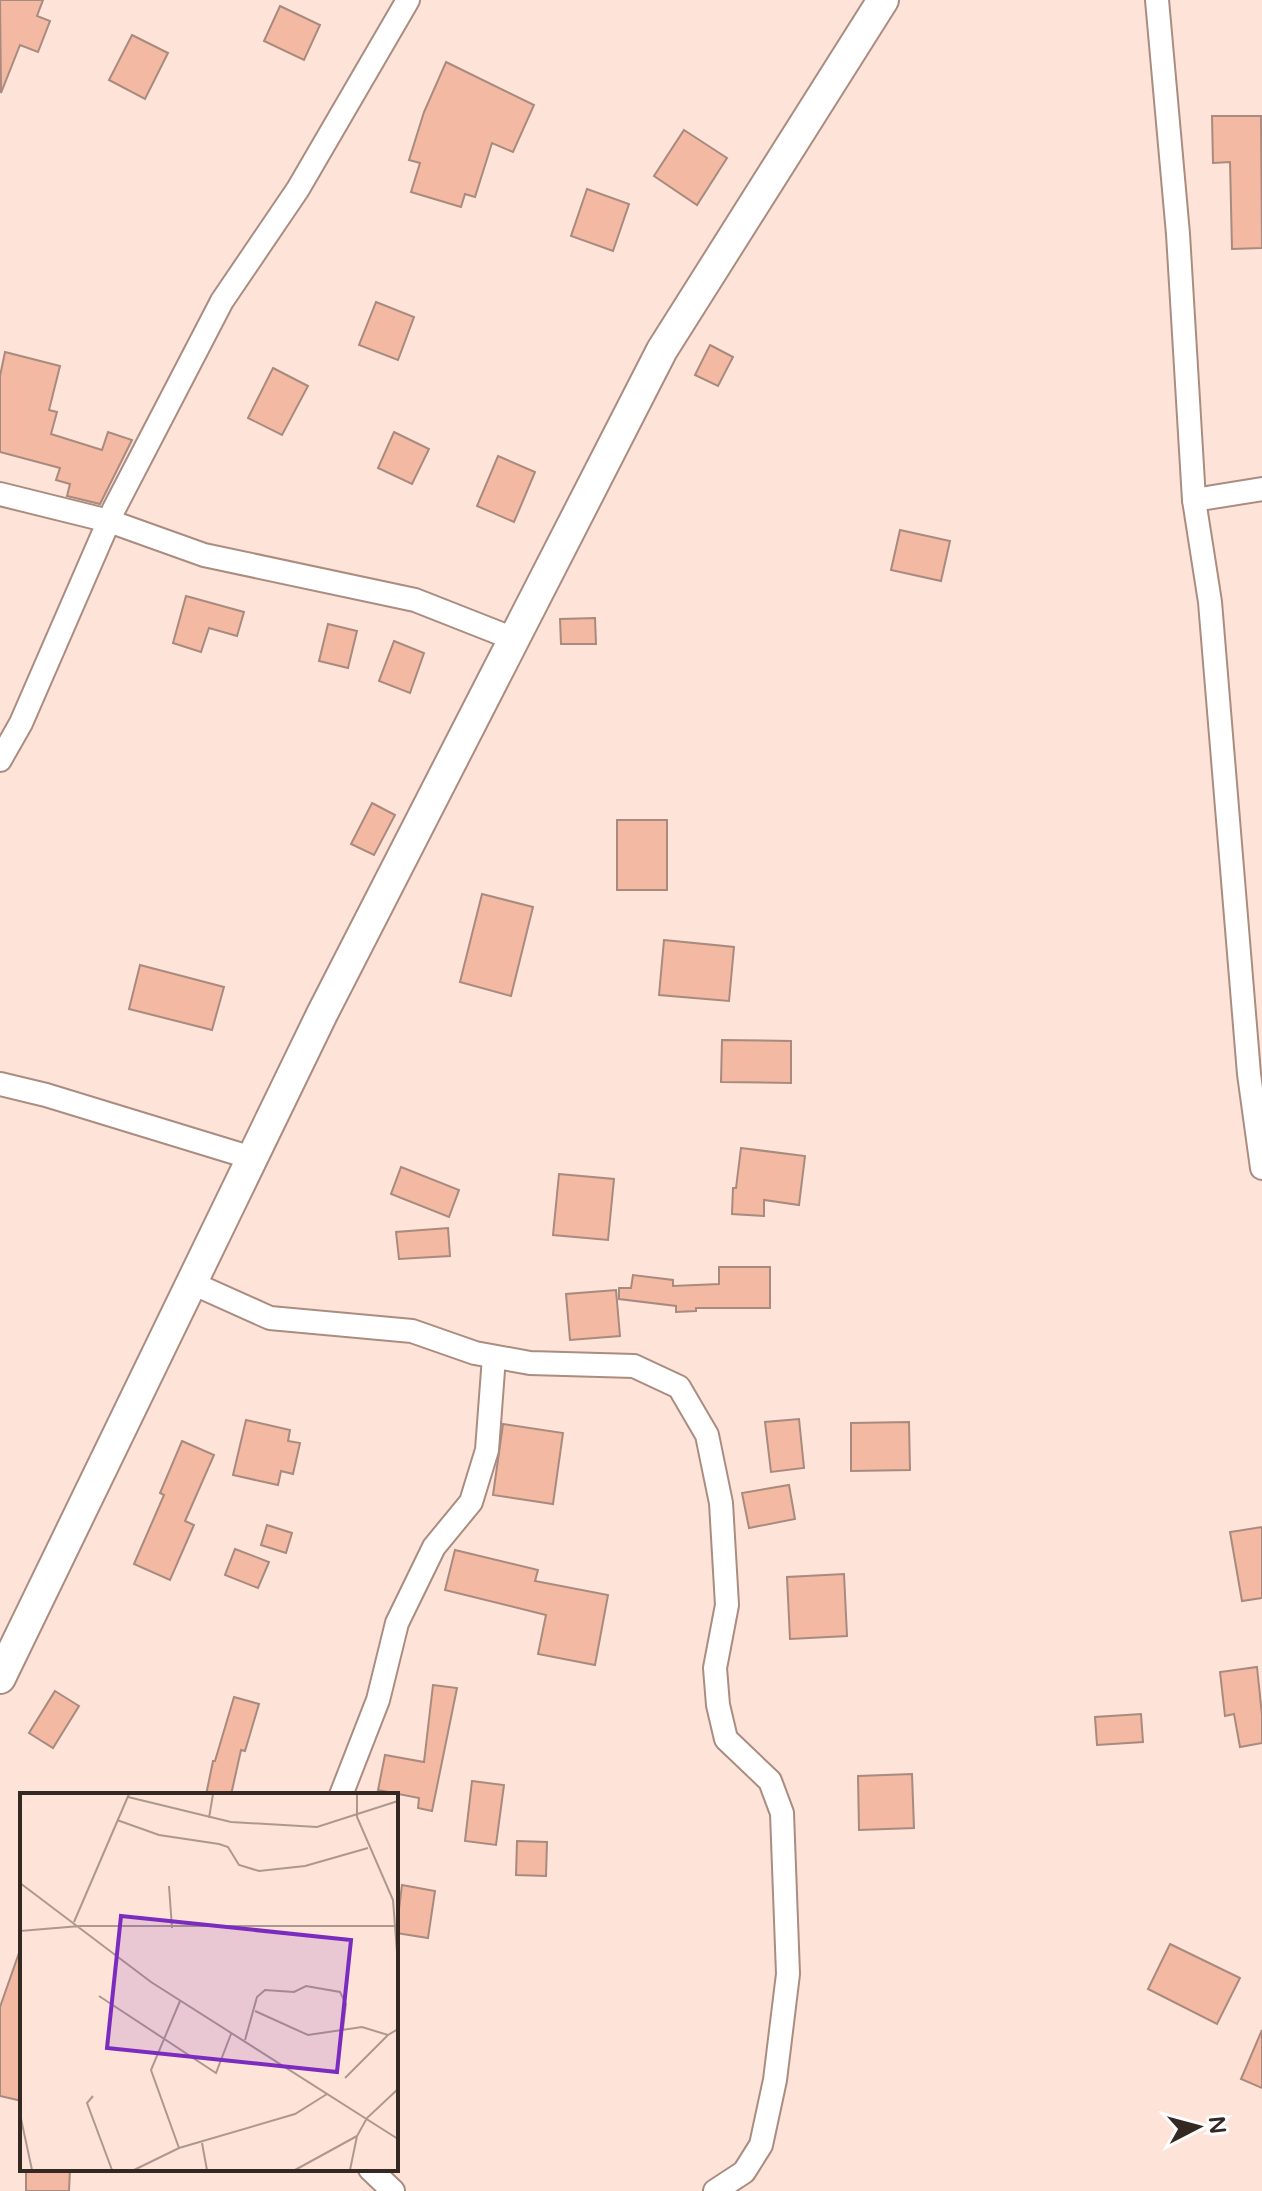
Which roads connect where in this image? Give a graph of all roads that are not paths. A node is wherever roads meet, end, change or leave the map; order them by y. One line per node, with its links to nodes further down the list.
1 (408, 0): 7 (street)
2 (883, 0): 8 (main road)
3 (1157, 0): 6 (street)
4 (1262, 489): 6 (street)
5 (0, 494): 7 (street)
6 (1194, 500): 12 (street)
7 (109, 521): 8 (street); 9 (street)
8 (514, 639): 11 (main road)
9 (0, 760)
10 (0, 1084): 11 (street)
11 (252, 1158): 13 (main road)
12 (1262, 1168)
13 (192, 1283): 14 (street); 15 (main road)
14 (494, 1357): 16 (street); 19 (street)
15 (0, 1678)
16 (342, 1793)
17 (372, 2171): 18 (street)
18 (393, 2191)
19 (715, 2191)

